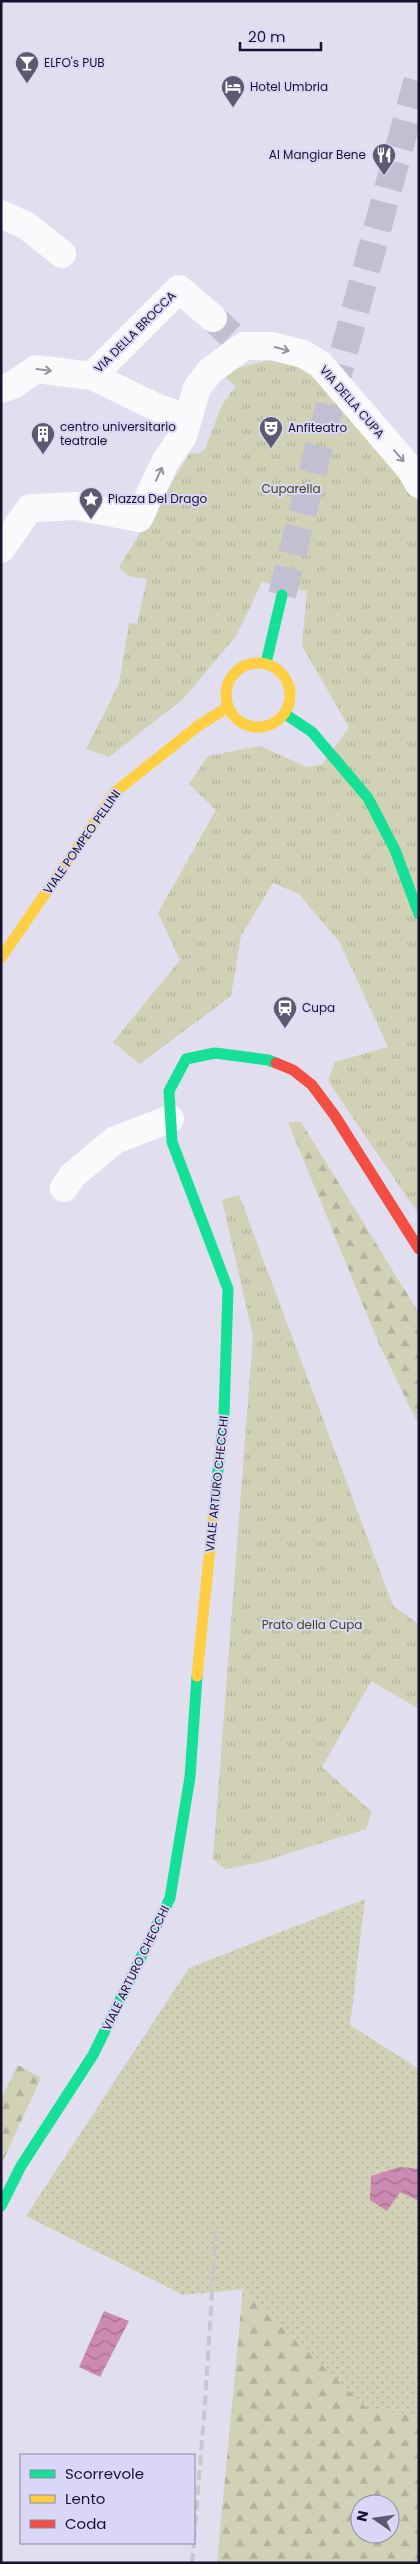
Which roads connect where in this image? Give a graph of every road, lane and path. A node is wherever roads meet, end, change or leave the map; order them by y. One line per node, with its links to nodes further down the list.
1 (1, 214): 2 (street)
2 (62, 254)
3 (229, 333): 4 (street, VIA DELLA BROCCA); 6 (street); 7 (street, VIA DELLA CUPA, one-way to 7)
4 (92, 376): 5 (street, one-way to 4); 6 (street)
5 (1, 389)
6 (188, 419): 8 (street, one-way to 6)
7 (419, 484)
8 (1, 549)
9 (282, 595): 10 (street)
10 (266, 663): 11 (street); 12 (street)
11 (228, 707): 12 (street); 14 (street, VIALE POMPEO PELLINI)
12 (285, 714): 13 (street)
13 (419, 914)
14 (1, 958)
15 (170, 1119): 16 (street); 17 (street, VIALE ARTURO CHECCHI); 18 (street, VIALE ARTURO CHECCHI)
16 (64, 1188)
17 (419, 1249)
18 (1, 2206)

